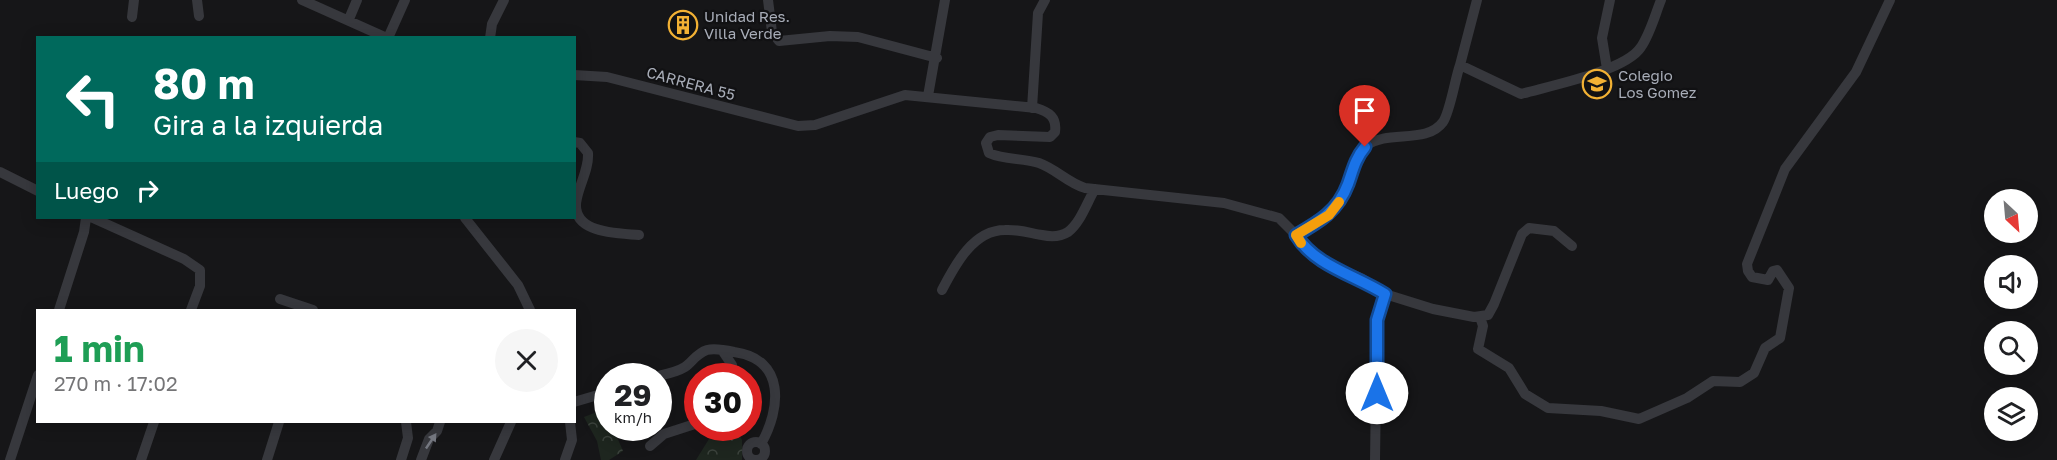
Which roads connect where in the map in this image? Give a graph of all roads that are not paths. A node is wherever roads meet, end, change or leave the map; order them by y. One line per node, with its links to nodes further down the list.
1 (134, 0): 15 (street)
2 (197, 0): 14 (street)
3 (357, 0): 16 (street)
4 (405, 0): 18 (street)
5 (504, 0): 19 (street)
6 (768, 0): 20 (street)
7 (945, 0): 20 (street)
8 (1045, 0): 25 (street)
9 (1477, 0): 21 (street)
10 (1610, 0): 22 (street)
11 (1661, 0): 22 (street)
12 (1890, 0): 45 (street)
13 (309, 1): 16 (street)
14 (199, 16)
15 (132, 17)
16 (349, 19): 17 (street)
17 (383, 36)
18 (388, 36)
19 (490, 36)
20 (937, 57): 24 (street)
21 (1460, 65): 22 (street); 36 (street)
22 (1607, 69)
23 (576, 75): 24 (street, CARRERA 55)
24 (928, 96): 25 (street)
25 (1032, 108): 28 (street)
26 (576, 142): 30 (street)
27 (0, 173): 29 (street)
28 (1095, 189): 36 (street); 38 (street)
29 (36, 190)
30 (576, 200)
31 (576, 200): 35 (street)
32 (86, 219): 41 (street)
33 (95, 219): 42 (street)
34 (466, 219): 44 (street)
35 (639, 235)
36 (1296, 235): 39 (street)
37 (1572, 246): 45 (street)
38 (942, 290)
39 (1385, 294): 45 (street); 68 (street)
40 (280, 299): 43 (street)
41 (58, 309)
42 (191, 309)
43 (310, 309)
44 (530, 309)
45 (1480, 317)
46 (722, 350): 47 (street); 48 (street); 60 (street)
47 (731, 363)
48 (672, 371)
49 (36, 381): 61 (street)
50 (594, 396): 51 (street)
51 (576, 401)
52 (153, 423): 62 (street)
53 (279, 423): 63 (street)
54 (406, 423): 64 (street)
55 (440, 423): 65 (street, one-way to 55)
56 (511, 423): 66 (street)
57 (570, 423): 67 (street)
58 (684, 428): 59 (street)
59 (650, 446)
60 (751, 459)
61 (10, 460)
62 (141, 460)
63 (267, 460)
64 (401, 460)
65 (421, 460)
66 (494, 460)
67 (565, 460)
68 (1375, 460)

